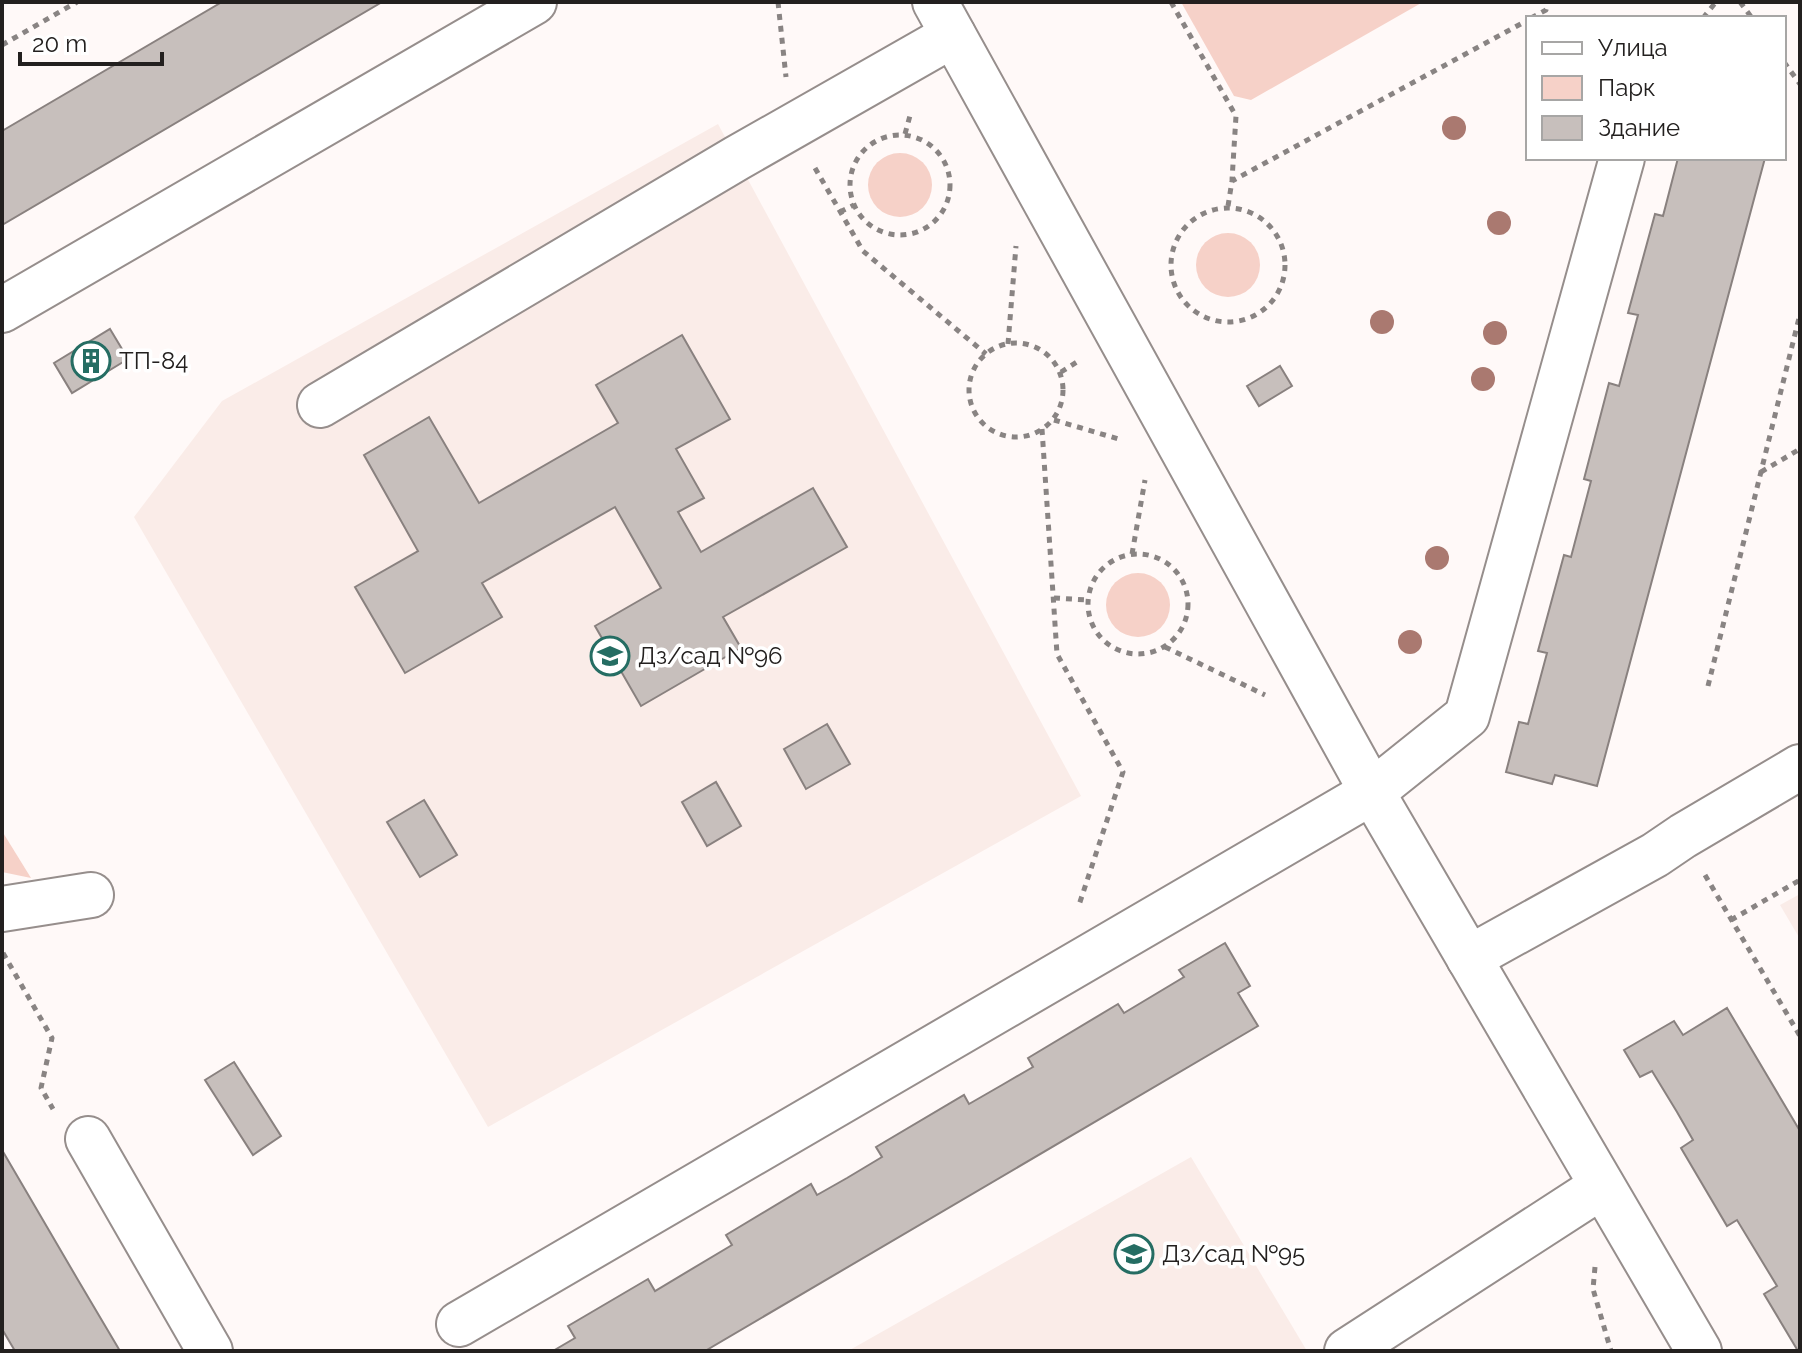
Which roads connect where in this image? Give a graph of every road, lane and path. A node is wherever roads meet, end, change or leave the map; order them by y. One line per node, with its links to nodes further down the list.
1 (77, 2): 9 (path)
2 (534, 2): 19 (lane)
3 (778, 2): 12 (path)
4 (1171, 2): 14 (path)
5 (1548, 2): 6 (path)
6 (1535, 16)
7 (944, 19): 12 (lane); 35 (lane)
8 (1526, 21): 14 (path)
9 (2, 45)
10 (1786, 65): 11 (path)
11 (1800, 84)
12 (791, 127): 17 (path); 23 (lane)
13 (1621, 160): 35 (lane)
14 (1232, 181): 16 (path)
15 (854, 205): 15 (path); 17 (path)
16 (1228, 206): 16 (path)
17 (840, 212): 22 (path)
18 (1017, 236): 21 (path)
19 (2, 310)
20 (1800, 314): 26 (path)
21 (1008, 344): 22 (path); 24 (path)
22 (986, 354): 24 (path)
23 (320, 405)
24 (1042, 429): 29 (path)
25 (1800, 449): 26 (path)
26 (1761, 472): 32 (path)
27 (1145, 478): 28 (path)
28 (1132, 554): 30 (path); 31 (path)
29 (1054, 598): 30 (path); 42 (path)
30 (1088, 600): 31 (path)
31 (1165, 647): 33 (path)
32 (1708, 686)
33 (1275, 699)
34 (1800, 767): 36 (lane)
35 (1372, 792): 41 (lane); 42 (lane)
36 (1683, 836): 40 (path); 41 (lane)
37 (1800, 880): 40 (path)
38 (91, 895): 39 (lane)
39 (2, 909)
40 (1731, 920): 43 (path)
41 (1469, 958): 45 (lane)
42 (1055, 976): 46 (lane)
43 (1800, 1036)
44 (88, 1139): 47 (lane)
45 (1602, 1186): 48 (lane); 49 (lane)
46 (459, 1324)
47 (210, 1351)
48 (1347, 1351)
49 (1699, 1351)

